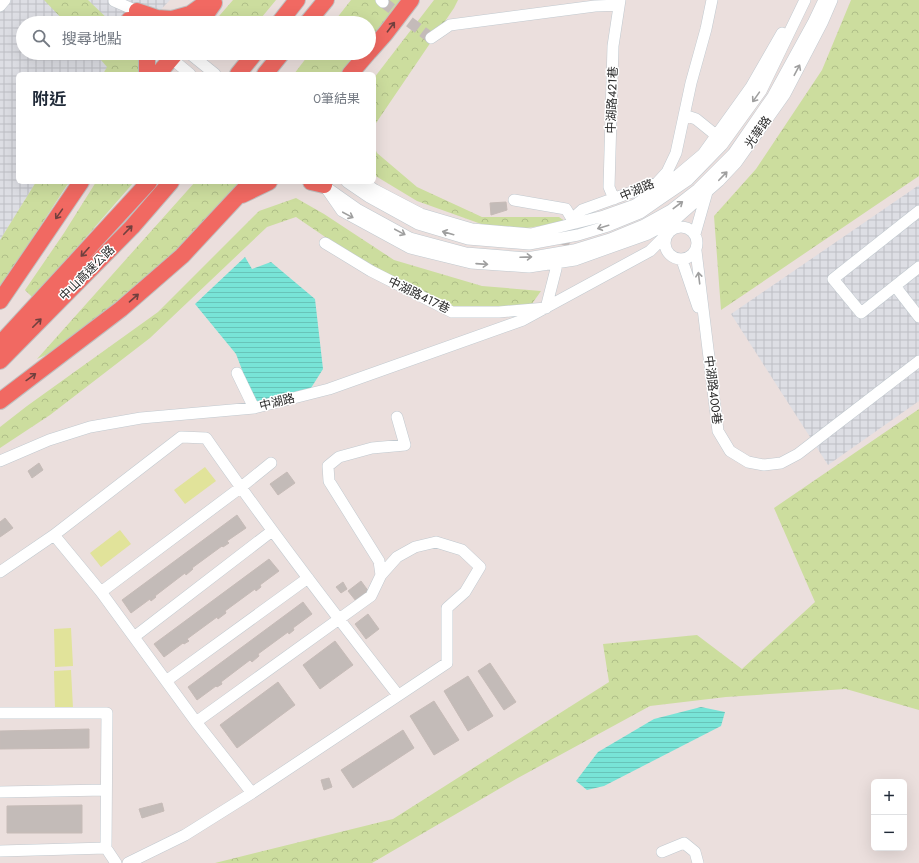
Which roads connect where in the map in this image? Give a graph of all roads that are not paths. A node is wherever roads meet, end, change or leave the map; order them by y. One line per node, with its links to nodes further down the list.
1 (5, 0): 14 (street)
2 (113, 0): 15 (street)
3 (210, 0): 16 (highway)
4 (216, 0): 17 (highway)
5 (297, 0): 18 (highway)
6 (326, 0): 19 (highway)
7 (410, 0): 21 (highway, one-way to 7)
8 (712, 0): 36 (street, 中湖路)
9 (798, 0): 37 (street)
10 (805, 0): 50 (street, 光華路, one-way to 50)
11 (824, 0): 53 (street, 光華路, one-way to 11)
12 (832, 0): 46 (street, 光華路, one-way to 12)
13 (619, 2): 20 (street); 48 (street, 中湖路421巷)
14 (0, 6)
15 (129, 16)
16 (183, 16)
17 (205, 16)
18 (284, 16)
19 (313, 16)
20 (431, 38)
21 (376, 45)
22 (147, 60): 29 (highway)
23 (168, 60): 30 (highway)
24 (176, 60): 31 (street)
25 (198, 60): 32 (street)
26 (249, 60): 33 (highway)
27 (276, 60): 34 (highway)
28 (363, 60): 35 (highway)
29 (147, 72)
30 (159, 72)
31 (188, 72)
32 (213, 72)
33 (240, 72)
34 (267, 72)
35 (352, 72)
36 (684, 115): 37 (street); 48 (street, 中湖路)
37 (716, 136): 50 (street)
38 (80, 184): 63 (highway, one-way to 63)
39 (147, 184): 67 (highway, 中山高速公路, one-way to 67)
40 (169, 184): 68 (highway, 中山高速公路, one-way to 40)
41 (249, 184): 47 (highway)
42 (265, 184): 47 (highway)
43 (320, 184): 53 (street, one-way to 53)
44 (350, 184): 50 (street, one-way to 44)
45 (367, 184): 50 (street)
46 (707, 192): 52 (street, 光華路); 55 (street)
47 (237, 198): 71 (highway, one-way to 47)
48 (614, 199): 49 (street, 中湖路)
49 (514, 200)
50 (637, 209)
51 (919, 211): 62 (street)
52 (676, 219): 53 (street, 光華路); 54 (street)
53 (646, 229)
54 (667, 234): 55 (street); 57 (street, 中湖路); 59 (street)
55 (695, 234): 58 (street)
56 (325, 243): 64 (street, 中湖路417巷)
57 (650, 251): 59 (street); 64 (street, 中湖路)
58 (696, 251): 59 (street); 66 (street, 中湖路400巷, one-way to 58)
59 (678, 259): 66 (street, 中湖路400巷)
60 (919, 267): 62 (street)
61 (556, 269): 64 (street)
62 (895, 286): 65 (street)
63 (0, 301)
64 (546, 308): 72 (street, 中湖路)
65 (919, 317)
66 (706, 331): 69 (street, 中湖路400巷)
67 (0, 344)
68 (0, 361)
69 (919, 361)
70 (237, 373): 72 (street)
71 (0, 401)
72 (254, 408): 74 (street, 中湖路)
73 (397, 417): 80 (street)
74 (0, 461)
75 (271, 463): 76 (street)
76 (240, 488): 77 (street); 78 (street); 82 (street)
77 (272, 531): 81 (street); 84 (street)
78 (54, 535): 79 (street); 82 (street)
79 (0, 572)
80 (381, 575): 83 (street); 86 (street)
81 (308, 578): 83 (street); 85 (street)
82 (101, 592): 84 (street)
83 (338, 619): 86 (street); 88 (street)
84 (134, 637): 85 (street)
85 (166, 681): 88 (street)
86 (398, 695): 91 (street)
87 (0, 714): 89 (street)
88 (196, 722): 91 (street)
89 (106, 790): 90 (street); 92 (street)
90 (0, 792)
91 (252, 793): 96 (street)
92 (106, 848): 93 (street); 95 (street)
93 (0, 851)
94 (662, 852): 97 (street)
95 (116, 863)
96 (128, 863)
97 (698, 863)

